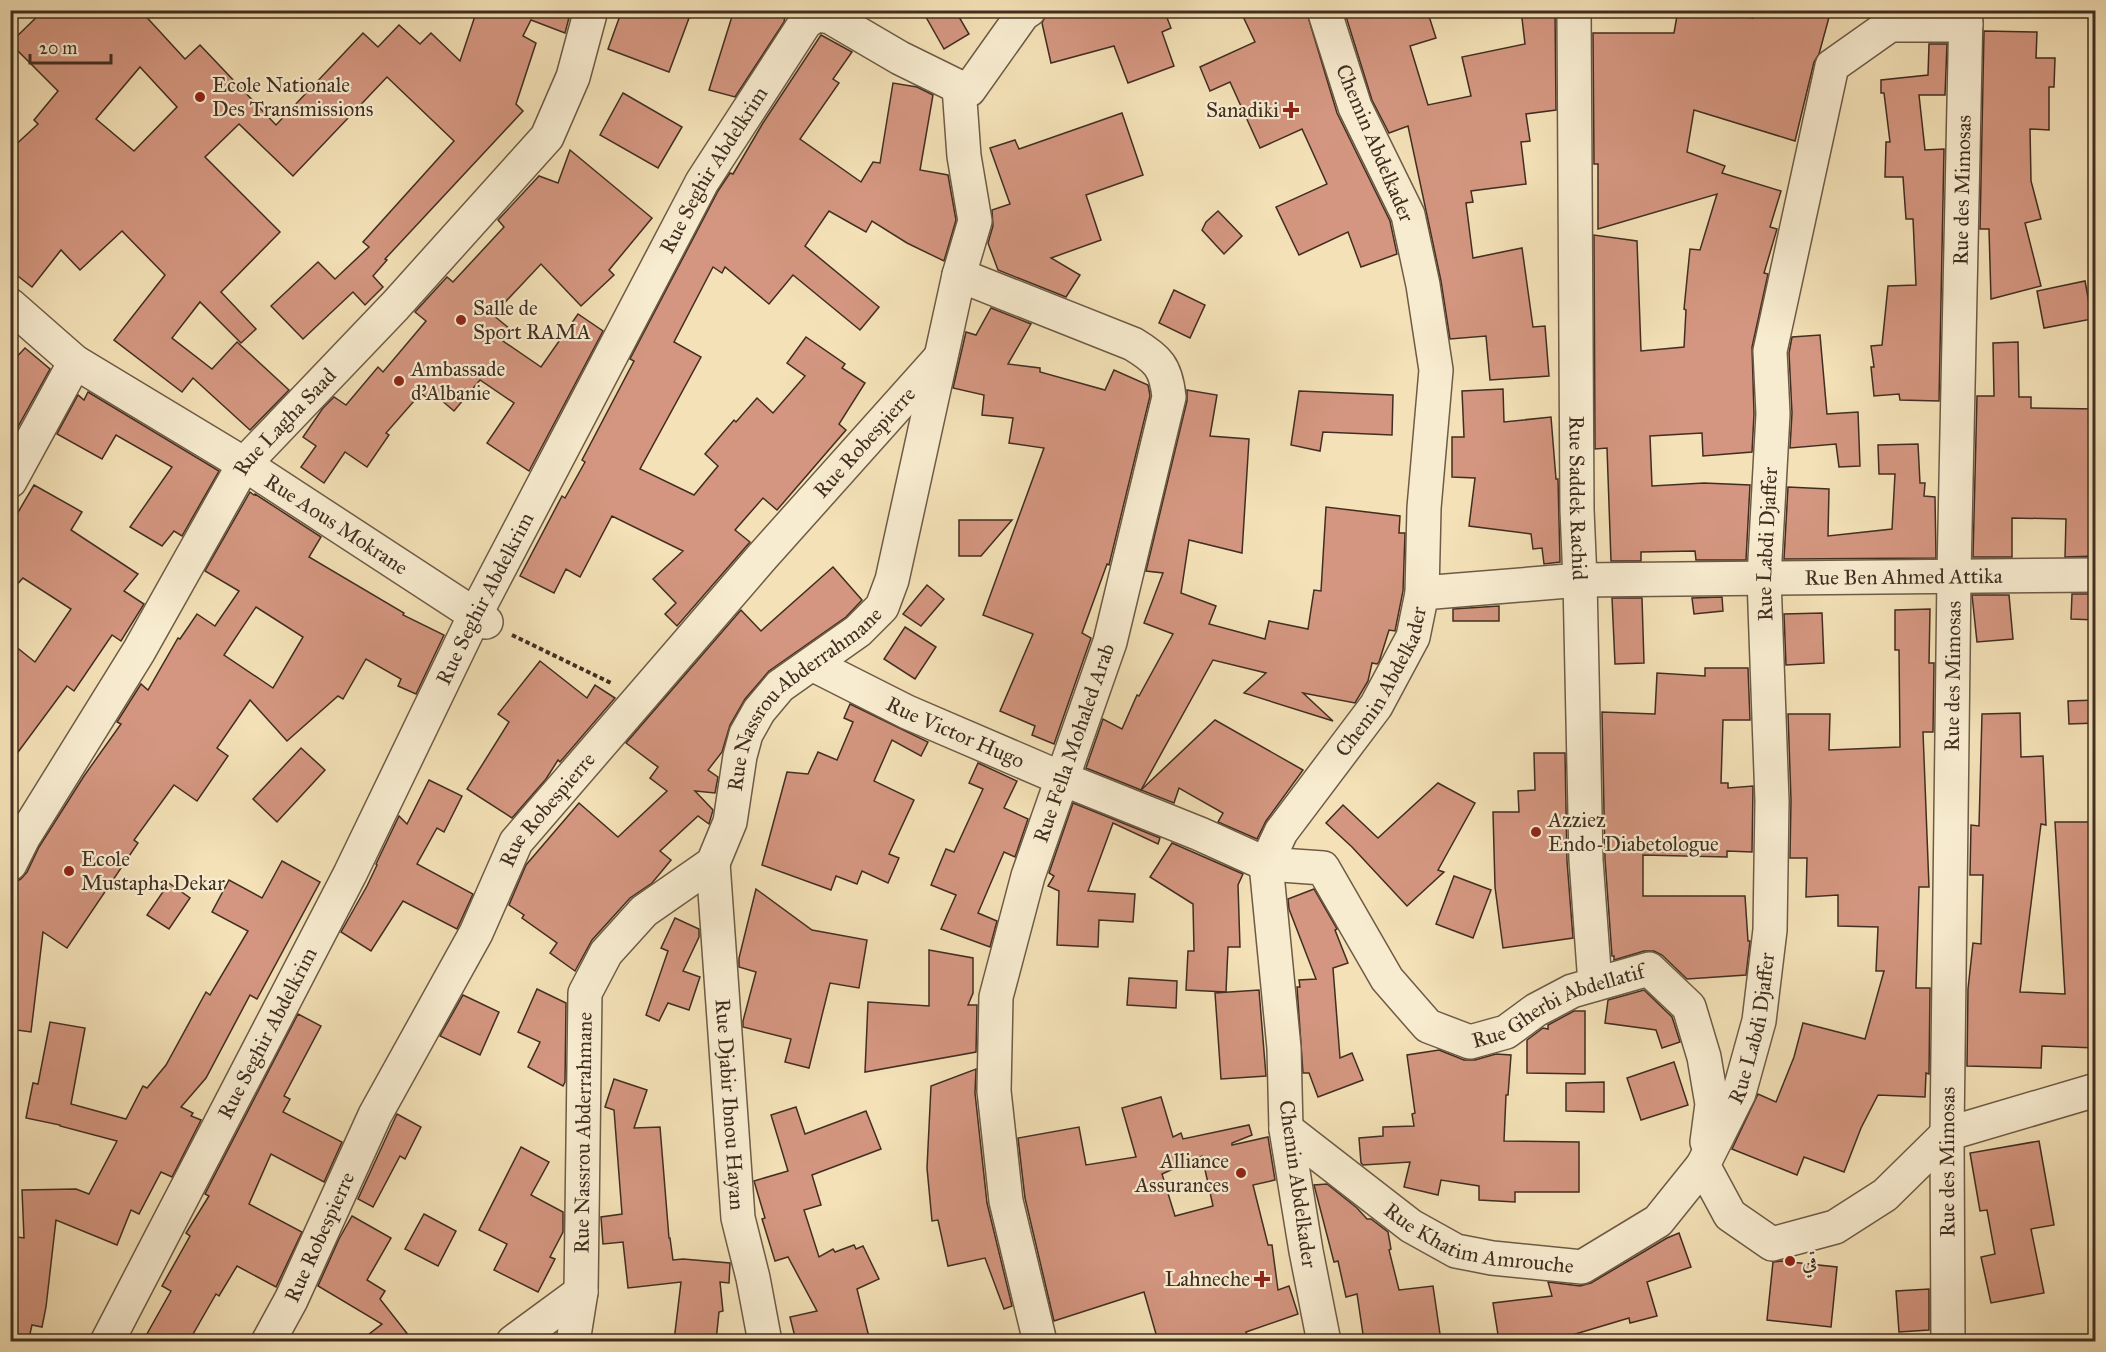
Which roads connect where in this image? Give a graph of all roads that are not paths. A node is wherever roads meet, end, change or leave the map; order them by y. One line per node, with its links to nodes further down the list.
1 (591, 10): 11 (street, Rue Lagha Saad)
2 (1029, 10): 6 (street)
3 (1324, 10): 17 (street, Chemin Abdelkader)
4 (1574, 10): 16 (street, Rue Saddek Rachid)
5 (1966, 18): 14 (street, Rue des Mimosas); 15 (street, Rue Labdi Djaffer)
6 (959, 87): 7 (street, Rue Nassrou Abderrahmane); 18 (street, Rue Seghir Abdelkrim)
7 (959, 275): 9 (street, Rue Nassrou Abderrahmane); 20 (street, Rue Fella Mohaled Arab)
8 (10, 305): 10 (street, Rue Aous Mokrane)
9 (943, 356): 19 (street, Rue Nassrou Abderrahmane); 31 (street, Rue Robespierre)
10 (75, 362): 11 (street, Rue Aous Mokrane); 12 (street)
11 (244, 464): 18 (street, Rue Aous Mokrane); 22 (street, Rue Lagha Saad)
12 (10, 481)
13 (2096, 574): 14 (street, Rue Ben Ahmed Attika)
14 (1954, 575): 15 (street, Rue Ben Ahmed Attika); 27 (street, Rue des Mimosas)
15 (1764, 578): 16 (street, Rue Ben Ahmed Attika); 28 (street, Rue Labdi Djaffer)
16 (1580, 580): 17 (street, Rue Ben Ahmed Attika); 24 (street, Rue Saddek Rachid)
17 (1422, 593): 23 (street, Chemin Abdelkader)
18 (481, 618): 30 (street, Rue Seghir Abdelkrim)
19 (812, 664): 20 (street, Rue Victor Hugo); 21 (street, Rue Nassrou Abderrahmane)
20 (1063, 779): 23 (street, Rue Victor Hugo); 35 (street, Rue Fella Mohaled Arab)
21 (713, 863): 29 (street, Rue Nassrou Abderrahmane); 34 (street, Rue Djabir Ibnou Hayan)
22 (10, 864)
23 (1266, 864): 24 (street, Rue Gherbi Abdellatif); 26 (street, Chemin Abdelkader)
24 (1595, 984): 28 (street, Rue Gherbi Abdellatif)
25 (2096, 1090): 27 (street)
26 (1286, 1129): 28 (street, Rue Khatim Amrouche); 36 (street, Chemin Abdelkader)
27 (1947, 1134): 28 (street); 37 (street, Rue des Mimosas)
28 (1703, 1165)
29 (581, 1292): 32 (street); 33 (street, Rue Nassrou Abderrahmane)
30 (108, 1341)
31 (268, 1341)
32 (513, 1341)
33 (573, 1341)
34 (765, 1341)
35 (1040, 1341)
36 (1324, 1341)
37 (1948, 1341)

